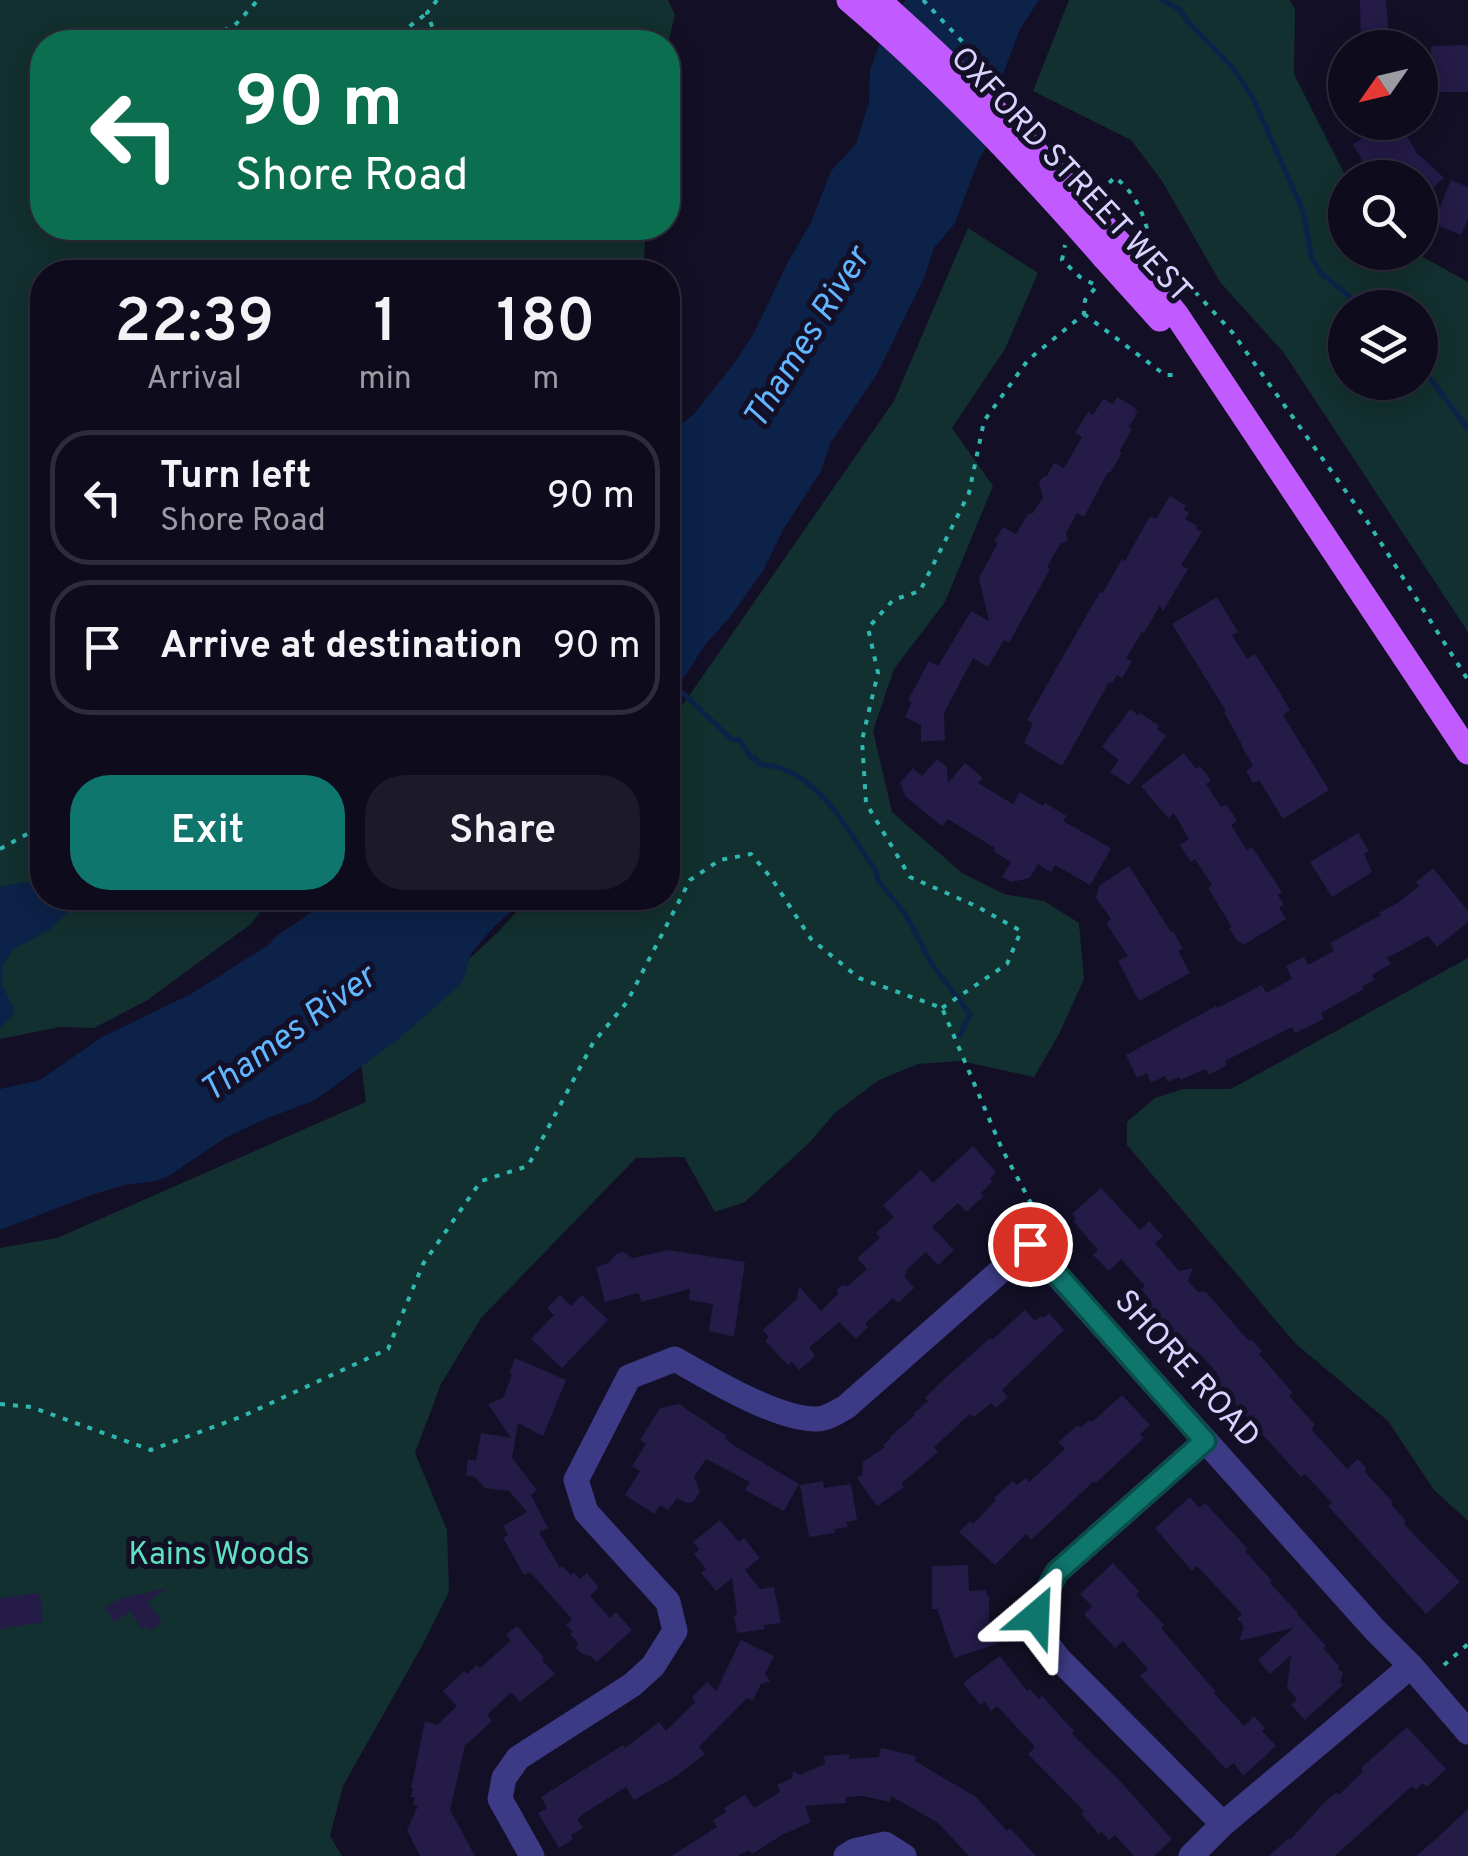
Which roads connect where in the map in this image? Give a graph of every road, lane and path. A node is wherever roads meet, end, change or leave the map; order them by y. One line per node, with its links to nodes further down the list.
1 (258, 0): 6 (path)
2 (436, 0): 5 (path)
3 (849, 0): 10 (main road, OXFORD STREET WEST, bridge)
4 (878, 0): 10 (main road, OXFORD STREET WEST, bridge)
5 (427, 13): 7 (path); 8 (path)
6 (223, 30)
7 (405, 30)
8 (433, 30)
9 (1152, 244): 14 (path)
10 (1112, 250): 15 (main road, OXFORD STREET WEST)
11 (1062, 260): 12 (path)
12 (1084, 314): 13 (path); 20 (path)
13 (1175, 375)
14 (1468, 680)
15 (1468, 752)
16 (30, 832): 17 (path)
17 (0, 848)
18 (680, 900): 20 (path)
19 (675, 910): 22 (path)
20 (942, 1008): 21 (path)
21 (1039, 1218)
22 (0, 1404)
23 (1205, 1441): 26 (street, SHORE ROAD); 28 (street); 29 (street, SHORE ROAD)
24 (1468, 1644): 25 (path)
25 (1444, 1665)
26 (1411, 1666): 27 (street, SHORE ROAD); 28 (street)
27 (1468, 1732)
28 (1223, 1824): 32 (street)
29 (532, 1856)
30 (846, 1856): 31 (street)
31 (904, 1856)
32 (1191, 1856)

